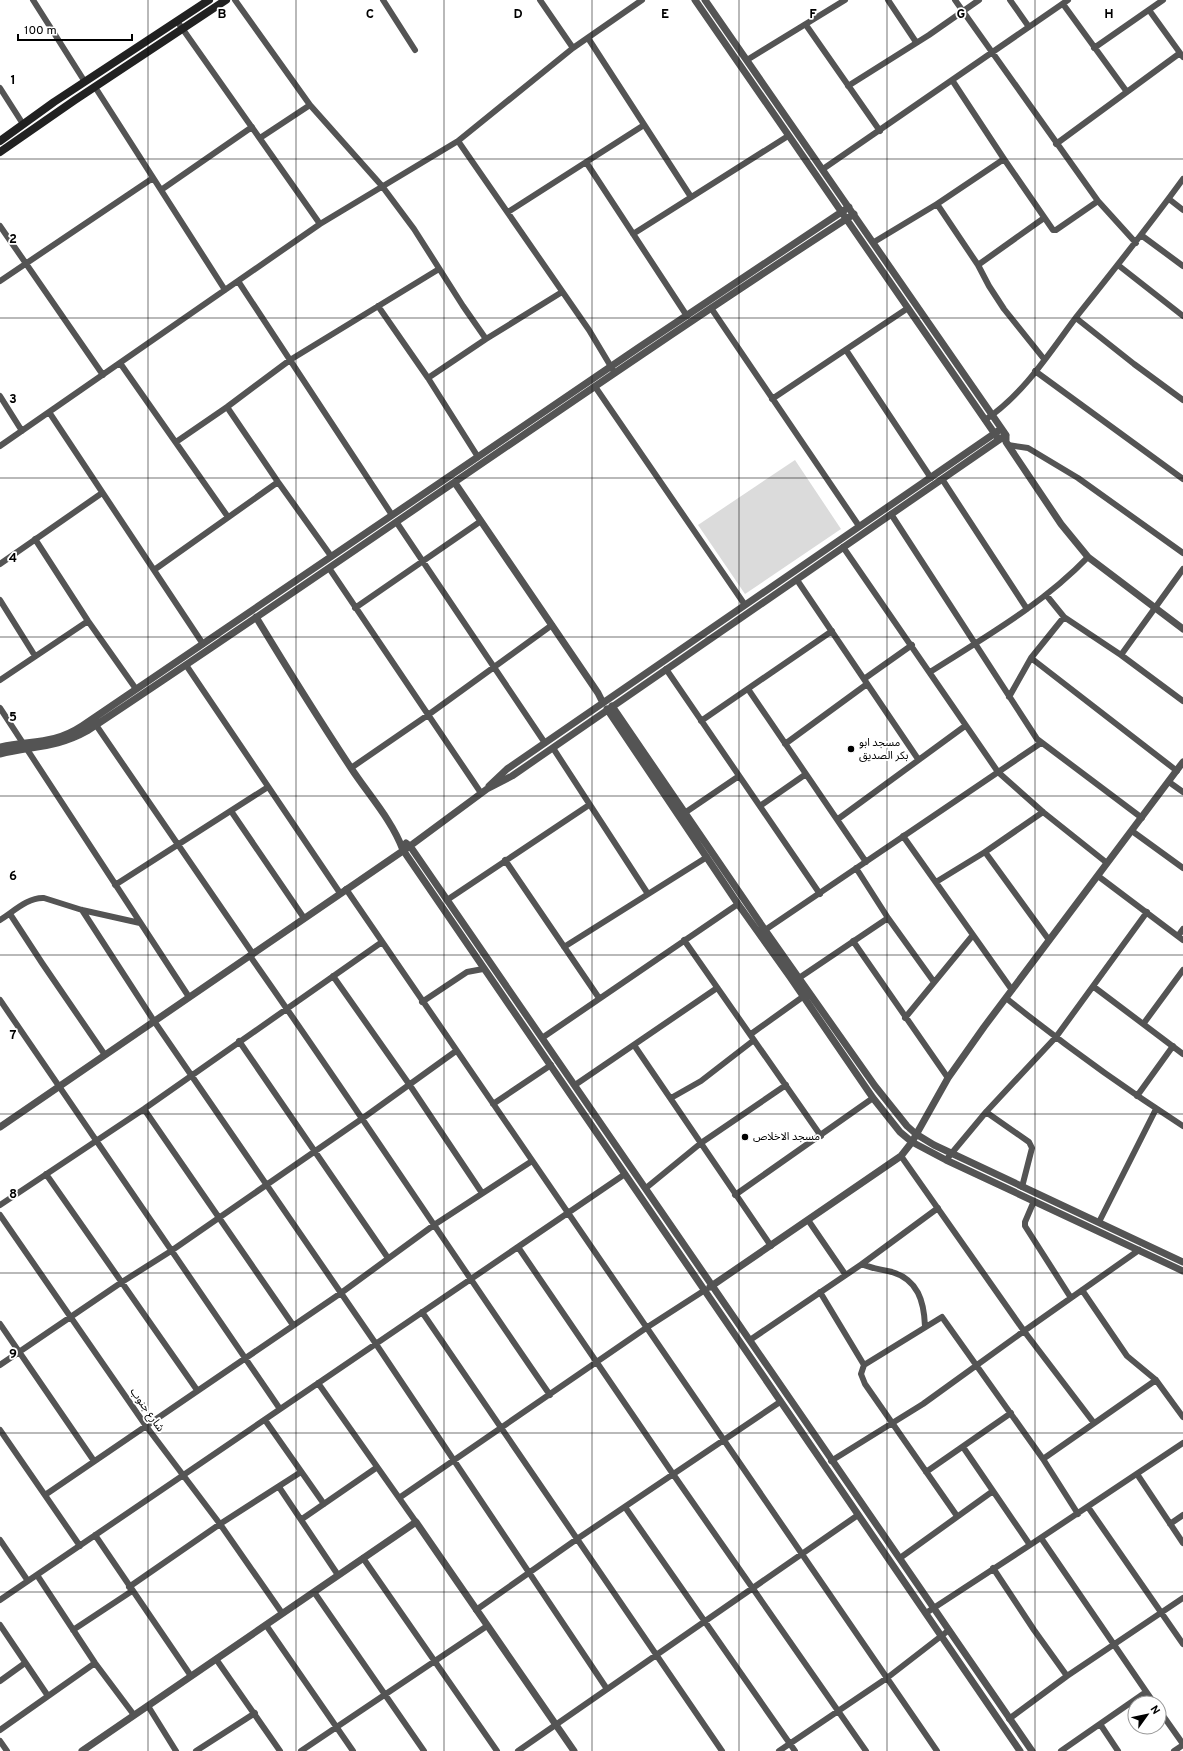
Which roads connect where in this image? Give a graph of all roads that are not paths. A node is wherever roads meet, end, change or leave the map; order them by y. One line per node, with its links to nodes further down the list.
1 (32, 0): 33 (street)
2 (209, 0): 20 (main road)
3 (226, 0): 23 (main road)
4 (235, 0): 38 (street)
5 (383, 0): 28 (street)
6 (540, 0): 26 (street)
7 (642, 0): 24 (street)
8 (695, 0): 43 (street)
9 (705, 0): 31 (street)
10 (845, 0): 21 (street)
11 (888, 0): 25 (street)
12 (955, 0): 19 (street)
13 (979, 0): 19 (street)
14 (1010, 0): 22 (street)
15 (1068, 0): 17 (street)
16 (1163, 0): 18 (street)
17 (1062, 4): 22 (street); 27 (street)
18 (1149, 10): 27 (street); 30 (street)
19 (963, 12): 25 (street); 29 (street)
20 (177, 21): 23 (street); 33 (main road)
21 (806, 25): 31 (street); 34 (street)
22 (1028, 27): 29 (street)
23 (182, 28): 35 (main road); 41 (street)
24 (588, 38): 26 (street); 40 (street)
25 (916, 42): 34 (street)
26 (573, 48): 46 (street)
27 (1094, 48): 37 (street)
28 (415, 50)
29 (992, 52): 32 (street); 47 (street)
30 (1181, 55): 37 (street)
31 (746, 60): 51 (street)
32 (952, 80): 42 (street); 49 (street)
33 (85, 82): 39 (main road)
34 (848, 86): 42 (street)
35 (95, 87): 48 (main road); 52 (street)
36 (0, 88): 39 (street)
37 (1127, 92): 47 (street)
38 (310, 105): 44 (street); 54 (street)
39 (23, 124): 45 (main road)
40 (644, 125): 50 (street); 56 (street)
41 (252, 127): 44 (street); 55 (street)
42 (880, 131): 51 (street)
43 (788, 136): 56 (street); 63 (street)
44 (260, 138): 67 (street)
45 (0, 141)
46 (458, 141): 54 (street); 62 (street)
47 (1056, 144): 58 (street)
48 (0, 152)
49 (1004, 159): 59 (street); 65 (street)
50 (586, 162): 62 (street); 69 (street)
51 (823, 169): 60 (street)
52 (153, 178): 55 (street); 73 (street)
53 (1183, 179): 57 (street)
54 (382, 186): 67 (street); 77 (street)
55 (161, 190): 80 (street)
56 (691, 196): 69 (street)
57 (1169, 199): 61 (street); 70 (street)
58 (1098, 201): 65 (street); 72 (street)
59 (937, 204): 71 (street); 74 (street)
60 (849, 207): 63 (street); 64 (street)
61 (1183, 210)
62 (508, 212): 81 (street)
63 (842, 212): 66 (street); 85 (street)
64 (854, 214): 66 (street); 71 (street)
65 (1044, 218): 74 (street)
66 (847, 219): 83 (street); 84 (street)
67 (320, 224): 79 (street)
68 (0, 226): 73 (street)
69 (633, 234): 85 (street)
70 (1141, 236): 72 (street); 76 (street)
71 (874, 242): 103 (street)
72 (1136, 243): 75 (street)
73 (26, 263): 78 (street); 95 (street)
74 (978, 265): 90 (street)
75 (1118, 265): 86 (street); 87 (street)
76 (1183, 266)
77 (440, 269): 82 (street); 88 (street)
78 (0, 281)
79 (238, 281): 80 (street); 91 (street)
80 (225, 290): 92 (street)
81 (562, 292): 88 (street); 93 (street)
82 (378, 306): 91 (street); 96 (street)
83 (711, 308): 93 (street); 99 (street)
84 (908, 308): 89 (street); 104 (street)
85 (687, 316): 93 (street)
86 (1183, 316)
87 (1076, 318): 90 (street); 100 (street)
88 (486, 339): 96 (street)
89 (846, 350): 99 (street); 113 (street)
90 (1044, 359): 94 (street)
91 (290, 360): 101 (street); 119 (street)
92 (120, 363): 95 (street); 109 (street)
93 (613, 370): 97 (street); 111 (street)
94 (1035, 371): 103 (street); 112 (street)
95 (103, 375): 102 (street)
96 (428, 378): 111 (street)
97 (596, 388): 116 (street); 137 (street)
98 (0, 396): 106 (street)
99 (772, 399): 123 (street)
100 (1183, 400)
101 (227, 407): 109 (street); 115 (street)
102 (49, 412): 106 (street); 117 (street)
103 (992, 415): 104 (street); 105 (street)
104 (985, 420): 107 (street)
105 (1001, 429): 107 (street); 108 (street)
106 (22, 431): 110 (street)
107 (995, 434): 108 (street); 113 (street)
108 (1005, 441): 114 (street); 126 (street); 128 (street)
109 (176, 442): 120 (street)
110 (0, 446)
111 (478, 457): 119 (street)
112 (1182, 475)
113 (931, 478): 123 (street)
114 (942, 479): 118 (street); 140 (street)
115 (278, 482): 120 (street); 127 (street)
116 (455, 483): 121 (street); 122 (street)
117 (102, 493): 124 (street); 133 (street)
118 (891, 514): 125 (street); 148 (street)
119 (392, 515): 127 (street)
120 (228, 517): 133 (street)
121 (481, 521): 129 (street); 144 (street)
122 (397, 523): 129 (street); 131 (street)
123 (859, 526): 137 (street)
124 (35, 539): 130 (street); 143 (street)
125 (843, 547): 134 (street); 149 (street)
126 (1183, 553)
127 (331, 556): 147 (street)
128 (1088, 557): 135 (street); 139 (street)
129 (423, 561): 138 (street); 154 (street)
130 (0, 564)
131 (329, 568): 138 (street); 141 (street)
132 (1183, 569): 139 (street)
133 (154, 570): 147 (street)
134 (797, 580): 146 (street); 155 (street)
135 (1047, 596): 140 (street); 142 (street)
136 (0, 600): 151 (street)
137 (745, 605): 163 (street)
138 (355, 608): 165 (street)
139 (1155, 608): 145 (street); 150 (street)
140 (1027, 609): 148 (street)
141 (256, 617): 153 (street); 178 (street)
142 (1064, 617): 150 (street); 152 (street)
143 (88, 621): 151 (street); 159 (street)
144 (552, 625): 154 (street); 163 (street)
145 (1183, 628)
146 (832, 631): 158 (street); 160 (street)
147 (203, 644): 159 (street)
148 (974, 644): 156 (street); 161 (street)
149 (912, 646): 156 (street); 158 (street)
150 (1121, 655): 162 (street)
151 (35, 656): 157 (street)
152 (1031, 658): 161 (street); 179 (street)
153 (186, 665): 167 (street); 184 (street)
154 (494, 667): 165 (street); 169 (street)
155 (666, 669): 163 (street); 166 (street)
156 (930, 672): 168 (street)
157 (0, 680)
158 (866, 682): 171 (street); 176 (street)
159 (136, 689): 172 (street)
160 (748, 689): 166 (street); 171 (street)
161 (1009, 697): 170 (street)
162 (1183, 701)
163 (608, 705): 169 (street); 174 (street); 190 (street); 201 (street)
164 (0, 708): 172 (street)
165 (428, 715): 178 (street); 185 (street)
166 (701, 721): 182 (street)
167 (96, 725): 172 (street); 197 (street)
168 (965, 726): 176 (street); 180 (street)
169 (545, 743): 185 (street)
170 (1041, 743): 180 (street); 192 (street)
171 (785, 744): 181 (street)
172 (23, 745): 173 (street); 175 (street); 209 (street)
173 (0, 747)
174 (553, 748): 185 (street); 187 (street)
175 (0, 754)
176 (918, 759): 193 (street)
177 (1183, 762): 179 (street)
178 (351, 768): 196 (street)
179 (1177, 771): 183 (street)
180 (998, 772): 191 (street); 195 (street)
181 (806, 774): 188 (street); 193 (street)
182 (739, 776): 188 (street); 190 (street)
183 (1169, 782): 186 (street); 192 (street)
184 (268, 787): 189 (street); 210 (street)
185 (484, 791): 198 (street)
186 (1183, 792)
187 (589, 805): 202 (street); 211 (street)
188 (760, 806): 212 (street)
189 (231, 811): 197 (street); 219 (street)
190 (686, 812): 224 (street)
191 (1043, 812): 200 (street); 204 (street)
192 (1142, 818): 194 (street)
193 (838, 819): 203 (street)
194 (1132, 831): 204 (street); 206 (street)
195 (904, 836): 203 (street); 208 (street)
196 (398, 837): 198 (street); 199 (street)
197 (178, 844): 209 (street); 232 (street)
198 (410, 846): 199 (street); 213 (street)
199 (403, 850): 210 (street); 217 (street)
200 (985, 852): 208 (street); 228 (street)
201 (707, 857): 211 (street); 214 (street)
202 (505, 860): 213 (street); 231 (street)
203 (866, 862): 205 (street)
204 (1107, 863): 207 (street)
205 (856, 868): 212 (street); 220 (street)
206 (1183, 868)
207 (1098, 876): 216 (street); 228 (street)
208 (936, 882): 225 (street)
209 (115, 885): 222 (street)
210 (343, 891): 219 (street); 230 (street)
211 (648, 894): 231 (street)
212 (820, 894): 224 (street)
213 (447, 900): 217 (street)
214 (738, 904): 224 (street); 227 (street)
215 (82, 910): 218 (street); 222 (street); 249 (street)
216 (1147, 912): 226 (street); 238 (street)
217 (451, 913): 233 (street); 251 (street)
218 (10, 914): 221 (street); 260 (street)
219 (304, 918): 232 (street)
220 (888, 918): 229 (street); 237 (street)
221 (0, 920)
222 (140, 922): 242 (street)
223 (1183, 929): 226 (street)
224 (762, 932): 236 (street); 241 (street)
225 (973, 935): 237 (street); 240 (street)
226 (1180, 938)
227 (684, 940): 239 (street); 243 (street)
228 (1049, 940): 240 (street)
229 (853, 941): 236 (street); 248 (street)
230 (382, 942): 235 (street); 246 (street)
231 (564, 946): 243 (street)
232 (251, 955): 242 (street); 247 (street)
233 (484, 968): 246 (street); 251 (street)
234 (1183, 970): 250 (street)
235 (333, 976): 247 (street); 264 (street)
236 (799, 978): 278 (street)
237 (934, 982): 248 (street)
238 (1094, 987): 250 (street); 253 (street)
239 (717, 988): 252 (street); 256 (street)
240 (1012, 990): 244 (street)
241 (804, 996): 252 (street); 270 (street)
242 (189, 997): 249 (street)
243 (599, 998): 254 (street)
244 (1006, 998): 253 (street); 263 (street)
245 (0, 1000): 267 (street)
246 (422, 1002): 258 (street)
247 (287, 1008): 255 (street); 275 (street)
248 (905, 1018): 263 (street)
249 (154, 1022): 260 (street); 262 (street)
250 (1144, 1024): 257 (street)
251 (531, 1029): 254 (street); 261 (street)
252 (753, 1037): 266 (street); 269 (street)
253 (1056, 1037): 268 (street); 274 (street)
254 (542, 1038): 265 (street)
255 (239, 1041): 262 (street); 283 (street)
256 (634, 1045): 265 (street); 269 (street)
257 (1173, 1046): 259 (street); 268 (street)
258 (456, 1051): 264 (street); 271 (street)
259 (1183, 1054)
260 (105, 1055): 267 (street)
261 (551, 1065): 271 (street); 289 (street)
262 (190, 1075): 272 (street); 290 (street)
263 (948, 1078): 278 (street)
264 (409, 1084): 275 (street); 293 (street)
265 (575, 1085): 292 (street)
266 (786, 1085): 279 (street); 282 (street)
267 (59, 1086): 277 (street); 280 (street)
268 (1137, 1096): 273 (street)
269 (671, 1098): 282 (street)
270 (873, 1098): 279 (street); 281 (street)
271 (492, 1104): 287 (street)
272 (144, 1109): 280 (street); 300 (street)
273 (1156, 1109): 276 (street); 302 (street)
274 (986, 1112): 284 (street); 291 (street)
275 (363, 1118): 283 (street); 303 (street)
276 (1183, 1126)
277 (0, 1127)
278 (916, 1134): 281 (street); 284 (street)
279 (821, 1136): 294 (street)
280 (96, 1140): 288 (street); 307 (street)
281 (912, 1142): 285 (street); 286 (street)
282 (701, 1143): 292 (street); 294 (street)
283 (314, 1151): 290 (street); 308 (street)
284 (951, 1153): 286 (street); 291 (street)
285 (901, 1156): 297 (street); 301 (street)
286 (946, 1160): 295 (street)
287 (532, 1161): 293 (street); 298 (street)
288 (46, 1174): 296 (street); 314 (street)
289 (625, 1174): 298 (street); 316 (street)
290 (266, 1184): 300 (street); 319 (street)
291 (1022, 1187): 302 (street)
292 (646, 1188): 315 (street)
293 (482, 1193): 303 (street)
294 (736, 1194): 304 (street)
295 (1034, 1201): 306 (street); 320 (street)
296 (0, 1205)
297 (938, 1208): 310 (street); 327 (street)
298 (568, 1213): 305 (street); 326 (street)
299 (0, 1215): 322 (street, شارع جنوب)
300 (219, 1217): 307 (street); 324 (street)
301 (808, 1220): 304 (street); 312 (street)
302 (1099, 1222): 309 (street)
303 (434, 1225): 308 (street); 313 (street)
304 (771, 1246): 315 (street)
305 (518, 1247): 313 (street); 332 (street)
306 (1139, 1250): 311 (street); 317 (street)
307 (171, 1251): 314 (street); 331 (street)
308 (388, 1258): 319 (street)
309 (1183, 1262)
310 (862, 1264): 312 (street); 325 (street)
311 (1183, 1271)
312 (845, 1274): 318 (street)
313 (470, 1280): 321 (street); 339 (street)
314 (122, 1282): 322 (street); 338 (street)
315 (712, 1285): 316 (street); 328 (street)
316 (705, 1290): 326 (street); 340 (street)
317 (1082, 1290): 320 (street); 336 (street)
318 (820, 1292): 328 (street); 334 (street)
319 (341, 1293): 324 (street); 329 (street)
320 (1071, 1298): 327 (street)
321 (422, 1312): 329 (street); 348 (street)
322 (71, 1317): 330 (street); 347 (street, شارع جنوب)
323 (0, 1324): 330 (street)
324 (293, 1325): 331 (street)
325 (925, 1326): 334 (street); 335 (street)
326 (646, 1328): 332 (street); 351 (street)
327 (1024, 1331): 335 (street); 346 (street)
328 (750, 1340): 358 (street)
329 (376, 1344): 337 (street); 356 (street)
330 (19, 1352): 333 (street); 357 (street)
331 (244, 1357): 338 (street); 341 (street)
332 (598, 1362): 339 (street); 362 (street)
333 (0, 1364)
334 (864, 1365): 345 (street)
335 (976, 1365): 342 (street); 345 (street)
336 (1156, 1380): 343 (street); 346 (street)
337 (318, 1383): 341 (street); 359 (street)
338 (197, 1390): 347 (street)
339 (550, 1395): 348 (street)
340 (780, 1402): 351 (street); 373 (street)
341 (280, 1409): 344 (street)
342 (1010, 1413): 354 (street); 355 (street)
343 (1183, 1417)
344 (265, 1420): 360 (street); 364 (street)
345 (893, 1423): 358 (street); 361 (street)
346 (1094, 1424): 355 (street)
347 (146, 1426): 357 (street); 364 (street, شارع جنوب)
348 (501, 1428): 356 (street); 382 (street)
349 (0, 1430): 350 (street)
350 (6, 1439): 353 (street); 367 (street)
351 (725, 1440): 362 (street); 387 (street)
352 (1183, 1442): 363 (street)
353 (0, 1443)
354 (963, 1447): 361 (street); 366 (street)
355 (1043, 1459): 372 (street)
356 (454, 1460): 368 (street); 391 (street)
357 (94, 1461): 367 (street)
358 (831, 1461): 389 (street)
359 (376, 1468): 368 (street); 369 (street)
360 (301, 1472): 365 (street); 369 (street)
361 (926, 1472): 375 (street)
362 (673, 1474): 370 (street); 395 (street)
363 (1137, 1474): 371 (street); 379 (street)
364 (183, 1475): 378 (street, شارع جنوب); 380 (street)
365 (279, 1487): 376 (street); 378 (street)
366 (993, 1491): 375 (street); 386 (street)
367 (45, 1495): 385 (street)
368 (399, 1498): 377 (street)
369 (324, 1504): 376 (street)
370 (625, 1507): 382 (street); 405 (street)
371 (1088, 1507): 372 (street); 403 (street)
372 (1078, 1514): 381 (street)
373 (858, 1515): 387 (street); 402 (street)
374 (1183, 1515): 379 (street)
375 (957, 1516): 389 (street)
376 (302, 1519): 393 (street)
377 (416, 1522): 388 (street); 401 (street)
378 (220, 1524): 396 (street); 404 (street, شارع جنوب)
379 (1170, 1524): 384 (street)
380 (95, 1535): 385 (street); 396 (street)
381 (1041, 1538): 386 (street); 412 (street)
382 (577, 1539): 391 (street); 414 (street)
383 (0, 1540): 394 (street)
384 (1183, 1543)
385 (80, 1546): 392 (street)
386 (1030, 1546): 390 (street)
387 (803, 1554): 395 (street); 421 (street)
388 (363, 1558): 393 (street); 416 (street)
389 (900, 1558): 400 (street)
390 (993, 1568): 400 (street); 420 (street)
391 (529, 1572): 401 (street); 423 (street)
392 (37, 1575): 394 (street); 409 (street)
393 (338, 1575): 397 (street)
394 (28, 1581): 399 (street)
395 (753, 1588): 405 (street); 429 (street)
396 (131, 1589): 409 (street); 419 (street)
397 (314, 1592): 404 (street); 425 (street)
398 (1183, 1598): 403 (street)
399 (0, 1600)
400 (933, 1607): 402 (street); 410 (street)
401 (476, 1610): 408 (street)
402 (926, 1612): 411 (street)
403 (1161, 1613): 412 (street); 413 (street)
404 (282, 1614): 407 (street)
405 (705, 1622): 414 (street); 439 (street)
406 (0, 1625): 417 (street)
407 (266, 1625): 415 (street); 436 (street)
408 (487, 1626): 416 (street); 434 (street)
409 (73, 1630): 418 (street)
410 (949, 1630): 411 (street); 432 (street)
411 (942, 1636): 421 (street); 457 (street)
412 (1115, 1644): 420 (street); 424 (street)
413 (1183, 1644)
414 (656, 1656): 423 (street); 452 (street)
415 (216, 1659): 419 (street); 430 (street)
416 (434, 1661): 425 (street); 449 (street)
417 (25, 1663): 422 (street); 427 (street)
418 (95, 1663): 427 (street); 431 (street)
419 (191, 1676): 428 (street)
420 (1067, 1676): 432 (street)
421 (887, 1678): 429 (street); 456 (street)
422 (0, 1681)
423 (608, 1689): 434 (street)
424 (1146, 1692): 426 (street); 435 (street)
425 (385, 1695): 436 (street); 448 (street)
426 (1148, 1695)
427 (48, 1696): 437 (street)
428 (148, 1706): 431 (street); 443 (street)
429 (838, 1711): 439 (street); 455 (street)
430 (255, 1713): 444 (street); 445 (street)
431 (134, 1715): 442 (street)
432 (1009, 1718): 458 (street)
433 (1167, 1722): 440 (street)
434 (555, 1724): 450 (street); 451 (street)
435 (1100, 1724): 459 (street); 460 (street)
436 (337, 1727): 446 (street); 447 (street)
437 (0, 1730)
438 (0, 1741): 441 (street)
439 (790, 1744): 453 (street); 454 (street)
440 (1183, 1745): 461 (street)
441 (7, 1751)
442 (82, 1751)
443 (176, 1751)
444 (196, 1751)
445 (280, 1751)
446 (301, 1751)
447 (353, 1751)
448 (424, 1751)
449 (497, 1751)
450 (518, 1751)
451 (574, 1751)
452 (722, 1751)
453 (779, 1751)
454 (795, 1751)
455 (866, 1751)
456 (937, 1751)
457 (1020, 1751)
458 (1032, 1751)
459 (1061, 1751)
460 (1118, 1751)
461 (1174, 1751)

